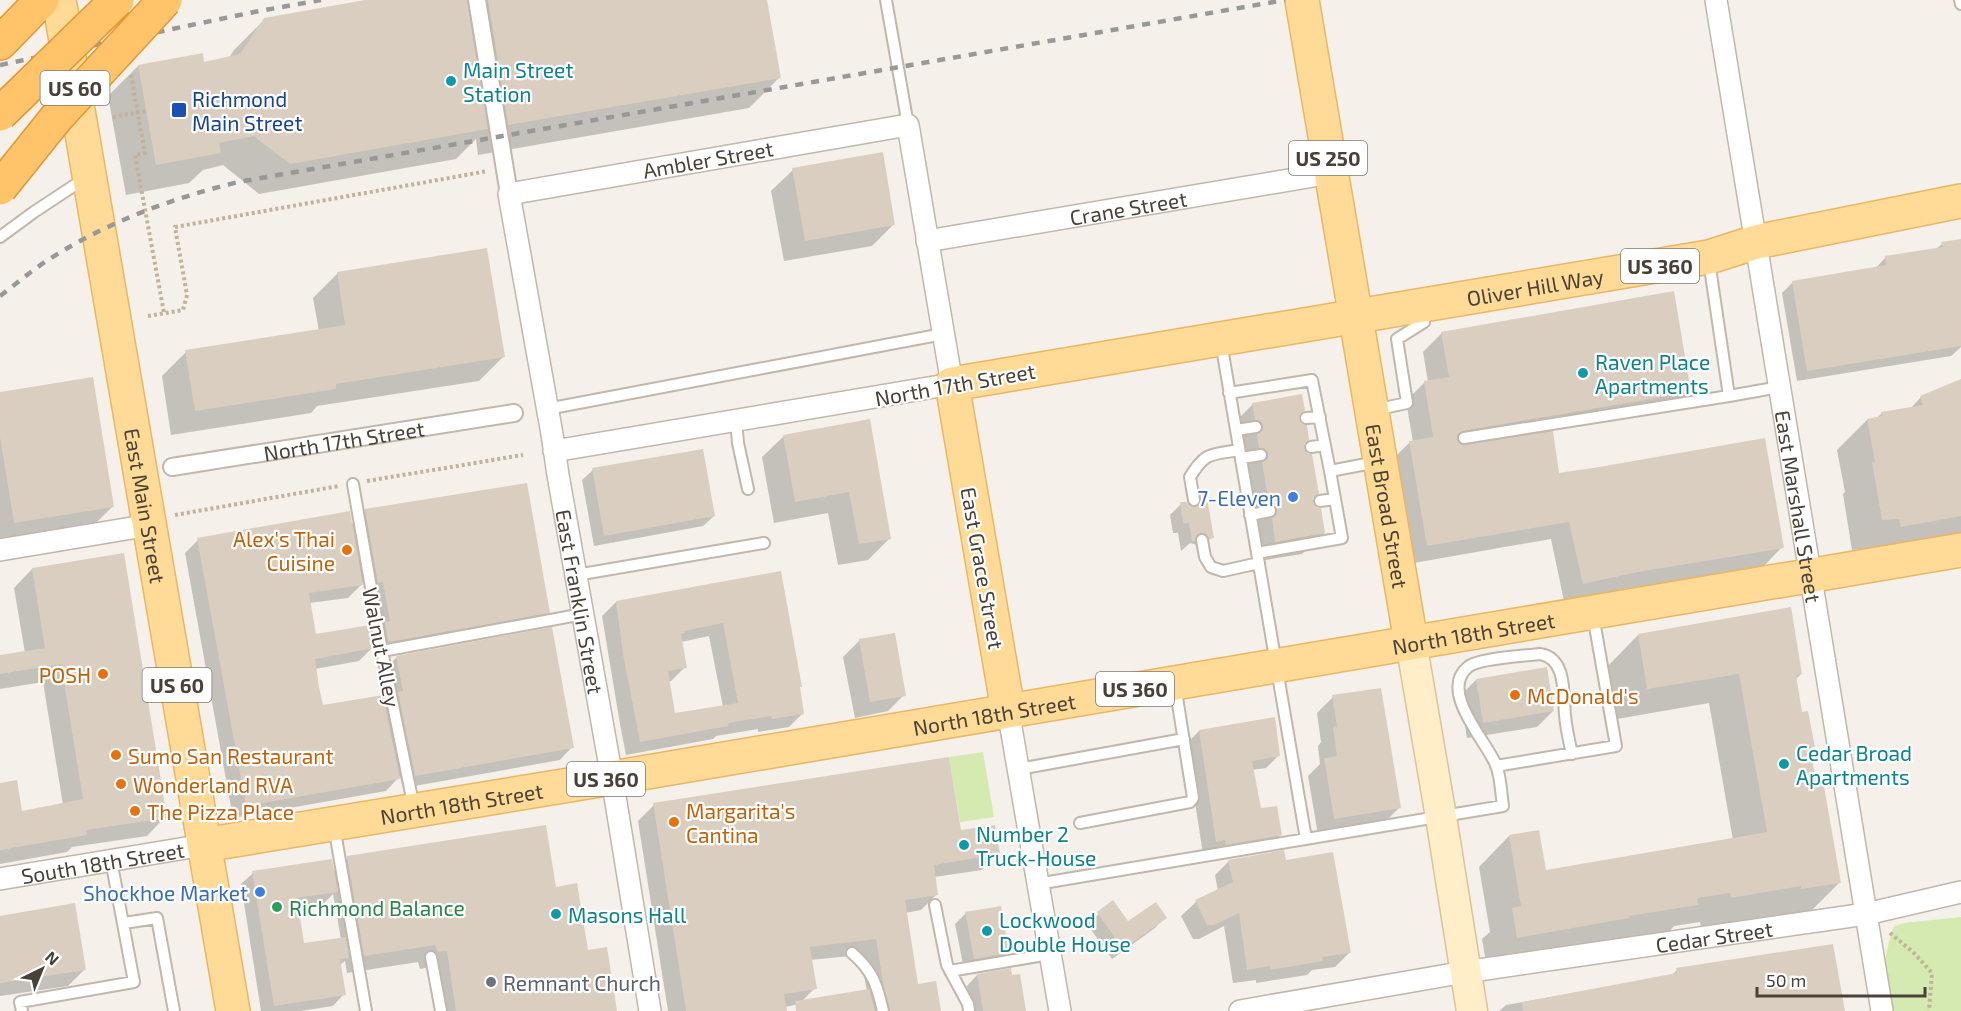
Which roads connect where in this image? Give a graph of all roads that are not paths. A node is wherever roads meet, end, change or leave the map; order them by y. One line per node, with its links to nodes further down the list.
1 (117, 0): 10 (highway, bridge)
2 (165, 0): 14 (highway, bridge)
3 (477, 0): 15 (street)
4 (886, 0): 11 (lane)
5 (1302, 0): 12 (main road, East Broad Street / US 250)
6 (1716, 0): 19 (street, East Marshall Street)
7 (45, 3): 8 (highway); 9 (highway); 13 (main road, East Main Street / US 60)
8 (0, 36)
9 (0, 43)
10 (0, 114)
11 (908, 124): 15 (street, Ambler Street); 18 (street, East Grace Street)
12 (1331, 173): 18 (street, Crane Street); 22 (main road, East Broad Street / US 250)
13 (90, 176): 17 (lane); 53 (main road, East Main Street / US 60)
14 (0, 188)
15 (509, 194): 29 (street, East Franklin Street)
16 (1961, 201): 19 (main road, Oliver Hill Way / US 360)
17 (0, 237)
18 (927, 241): 23 (street, East Grace Street)
19 (1756, 242): 20 (main road, Oliver Hill Way / US 360); 26 (street, East Marshall Street)
20 (1709, 257): 21 (main road, Oliver Hill Way / US 360); 28 (lane)
21 (1421, 306): 22 (main road, Oliver Hill Way / US 360); 30 (lane)
22 (1355, 317): 24 (main road, North 17th Street / US 360); 30 (main road, East Broad Street / US 250)
23 (943, 334): 25 (street, East Grace Street); 29 (lane)
24 (1220, 339): 25 (main road, North 17th Street / US 360); 27 (lane)
25 (952, 384): 34 (street, North 17th Street); 67 (main road, East Grace Street)
26 (1780, 387): 28 (lane); 60 (street, East Marshall Street)
27 (1229, 393): 32 (lane); 36 (lane)
28 (1729, 396): 37 (lane)
29 (547, 409): 40 (street, East Franklin Street)
30 (1371, 410): 43 (main road, East Broad Street / US 250)
31 (514, 413): 44 (street, North 17th Street)
32 (1320, 417): 33 (lane); 38 (lane)
33 (1306, 418)
34 (736, 420): 40 (street, North 17th Street); 47 (lane)
35 (1256, 427): 36 (lane)
36 (1236, 430): 41 (lane)
37 (1464, 438)
38 (1325, 445): 39 (lane); 45 (lane)
39 (1311, 447)
40 (554, 452): 59 (street, East Franklin Street)
41 (1240, 454): 42 (lane); 49 (lane); 52 (lane)
42 (1261, 455)
43 (1380, 461): 45 (lane); 63 (main road, East Broad Street / US 250)
44 (172, 467)
45 (1330, 471): 48 (lane)
46 (353, 484): 64 (lane, Walnut Alley)
47 (748, 489)
48 (1335, 499): 50 (lane); 58 (lane)
49 (1194, 500)
50 (1320, 501)
51 (1270, 511): 52 (lane)
52 (1250, 515): 58 (lane)
53 (150, 525): 56 (street); 78 (main road, East Main Street / US 60)
54 (1202, 540): 58 (lane)
55 (764, 543): 59 (lane)
56 (0, 550)
57 (1961, 550): 60 (main road, North 18th Street / US 360)
58 (1258, 558): 65 (lane)
59 (576, 575): 62 (street, East Franklin Street)
60 (1810, 575): 61 (main road, North 18th Street / US 360); 84 (street, East Marshall Street)
61 (1593, 612): 63 (main road, North 18th Street / US 360); 69 (lane)
62 (583, 614): 64 (lane); 72 (street, East Franklin Street)
63 (1411, 642): 65 (main road, North 18th Street / US 360); 74 (main road, East Broad Street / US 250)
64 (382, 651): 73 (lane, Walnut Alley)
65 (1276, 665): 66 (main road, North 18th Street / US 360); 77 (lane)
66 (1174, 682): 67 (main road, North 18th Street / US 360); 68 (lane)
67 (1008, 710): 71 (street, East Grace Street); 72 (main road, North 18th Street / US 360)
68 (1184, 739): 71 (lane); 76 (lane)
69 (1572, 754): 70 (lane); 70 (lane)
70 (1496, 766): 74 (lane)
71 (1019, 769): 81 (street, East Grace Street)
72 (612, 778): 73 (main road, North 18th Street / US 360); 96 (street, East Franklin Street)
73 (414, 809): 75 (main road, North 18th Street / US 360)
74 (1441, 817): 77 (lane); 90 (main road, East Broad Street / US 250)
75 (334, 823): 78 (main road, North 18th Street / US 360); 94 (lane)
76 (1080, 823)
77 (1306, 839): 81 (lane)
78 (204, 845): 79 (street, South 18th Street); 93 (main road, East Main Street / US 60)
79 (111, 860): 80 (street, South 18th Street); 85 (lane)
80 (0, 879)
81 (1037, 884): 87 (street, East Grace Street)
82 (1961, 892): 84 (street, Cedar Street)
83 (935, 905): 89 (lane)
84 (1866, 914): 90 (street, Cedar Street); 102 (street, East Marshall Street)
85 (124, 923): 91 (lane); 92 (lane)
86 (852, 953): 97 (lane)
87 (1050, 954): 89 (lane); 99 (street, East Grace Street)
88 (431, 957): 95 (lane)
89 (950, 971): 98 (lane)
90 (1465, 972): 100 (street, Cedar Street); 101 (main road, East Broad Street / US 250)
91 (22, 1011)
92 (174, 1011)
93 (233, 1011)
94 (366, 1011)
95 (441, 1011)
96 (650, 1011)
97 (883, 1011)
98 (969, 1011)
99 (1060, 1011)
100 (1240, 1011)
101 (1472, 1011)
102 (1882, 1011)

